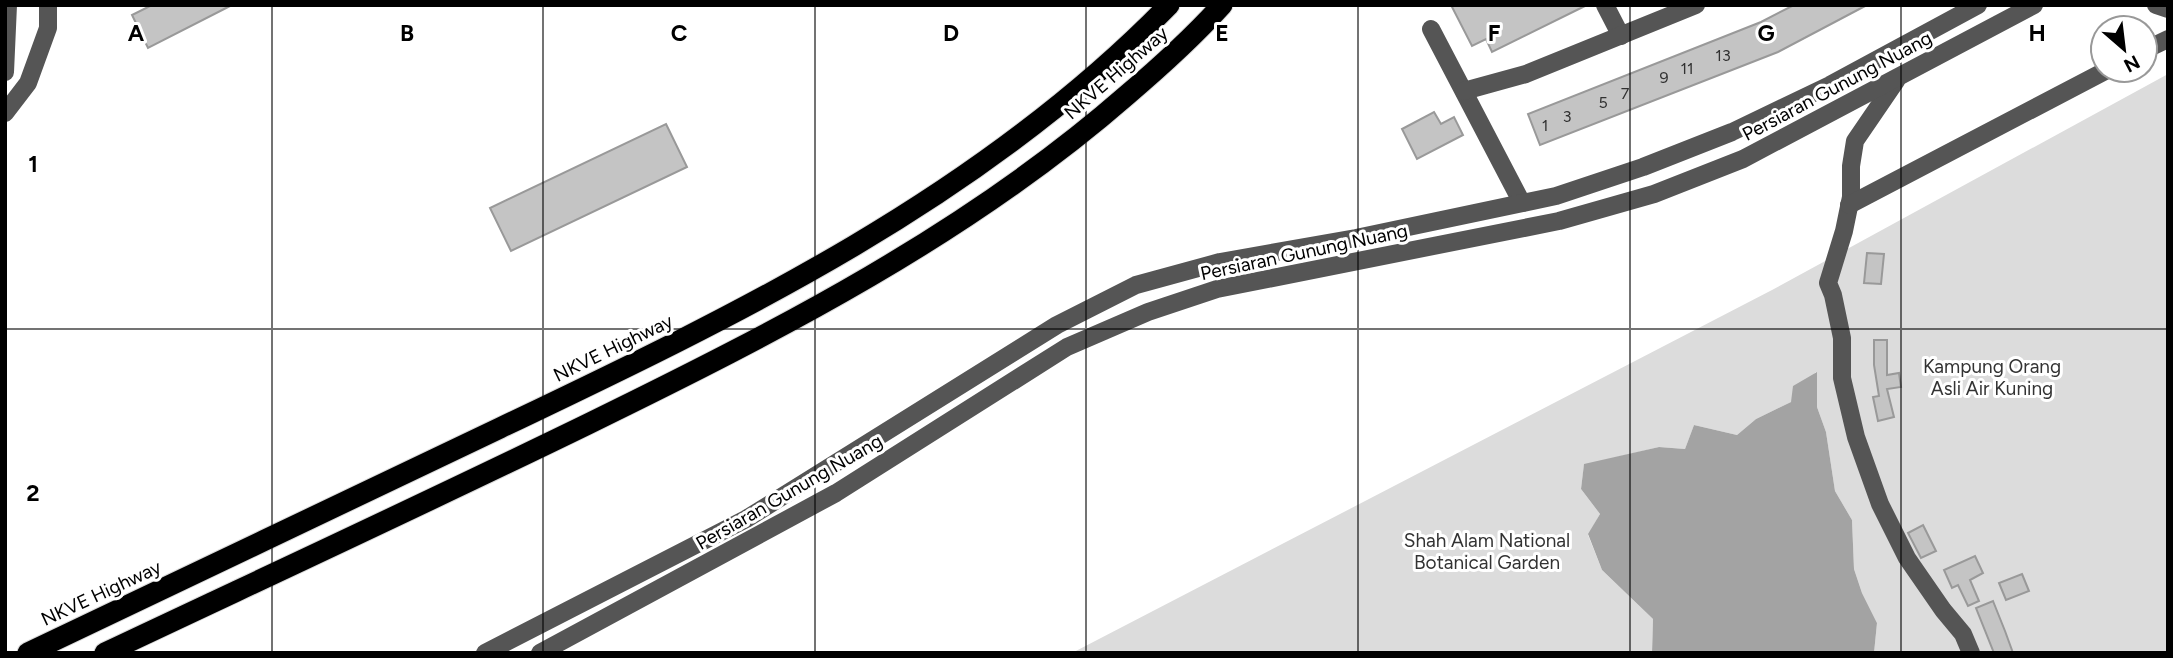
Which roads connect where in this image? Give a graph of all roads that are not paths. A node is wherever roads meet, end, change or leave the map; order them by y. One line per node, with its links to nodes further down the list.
1 (8, 5): 13 (street)
2 (48, 5): 17 (street)
3 (1222, 5): 21 (highway, NKVE Highway)
4 (1605, 5): 12 (street)
5 (1696, 5): 12 (street)
6 (1978, 5): 18 (street, Persiaran Gunung Nuang)
7 (2034, 5): 14 (street, Persiaran Gunung Nuang)
8 (2155, 5): 10 (street)
9 (1168, 6): 20 (highway, NKVE Highway)
10 (2168, 9)
11 (1431, 29): 16 (street)
12 (1621, 36): 16 (street)
13 (5, 72)
14 (1897, 78): 19 (street); 23 (street, Persiaran Gunung Nuang)
15 (2089, 80): 19 (street)
16 (1464, 91): 18 (street)
17 (5, 113)
18 (1522, 203): 22 (street, Persiaran Gunung Nuang)
19 (1849, 205): 24 (street)
20 (28, 653)
21 (105, 653)
22 (485, 653)
23 (540, 653)
24 (1971, 653)

